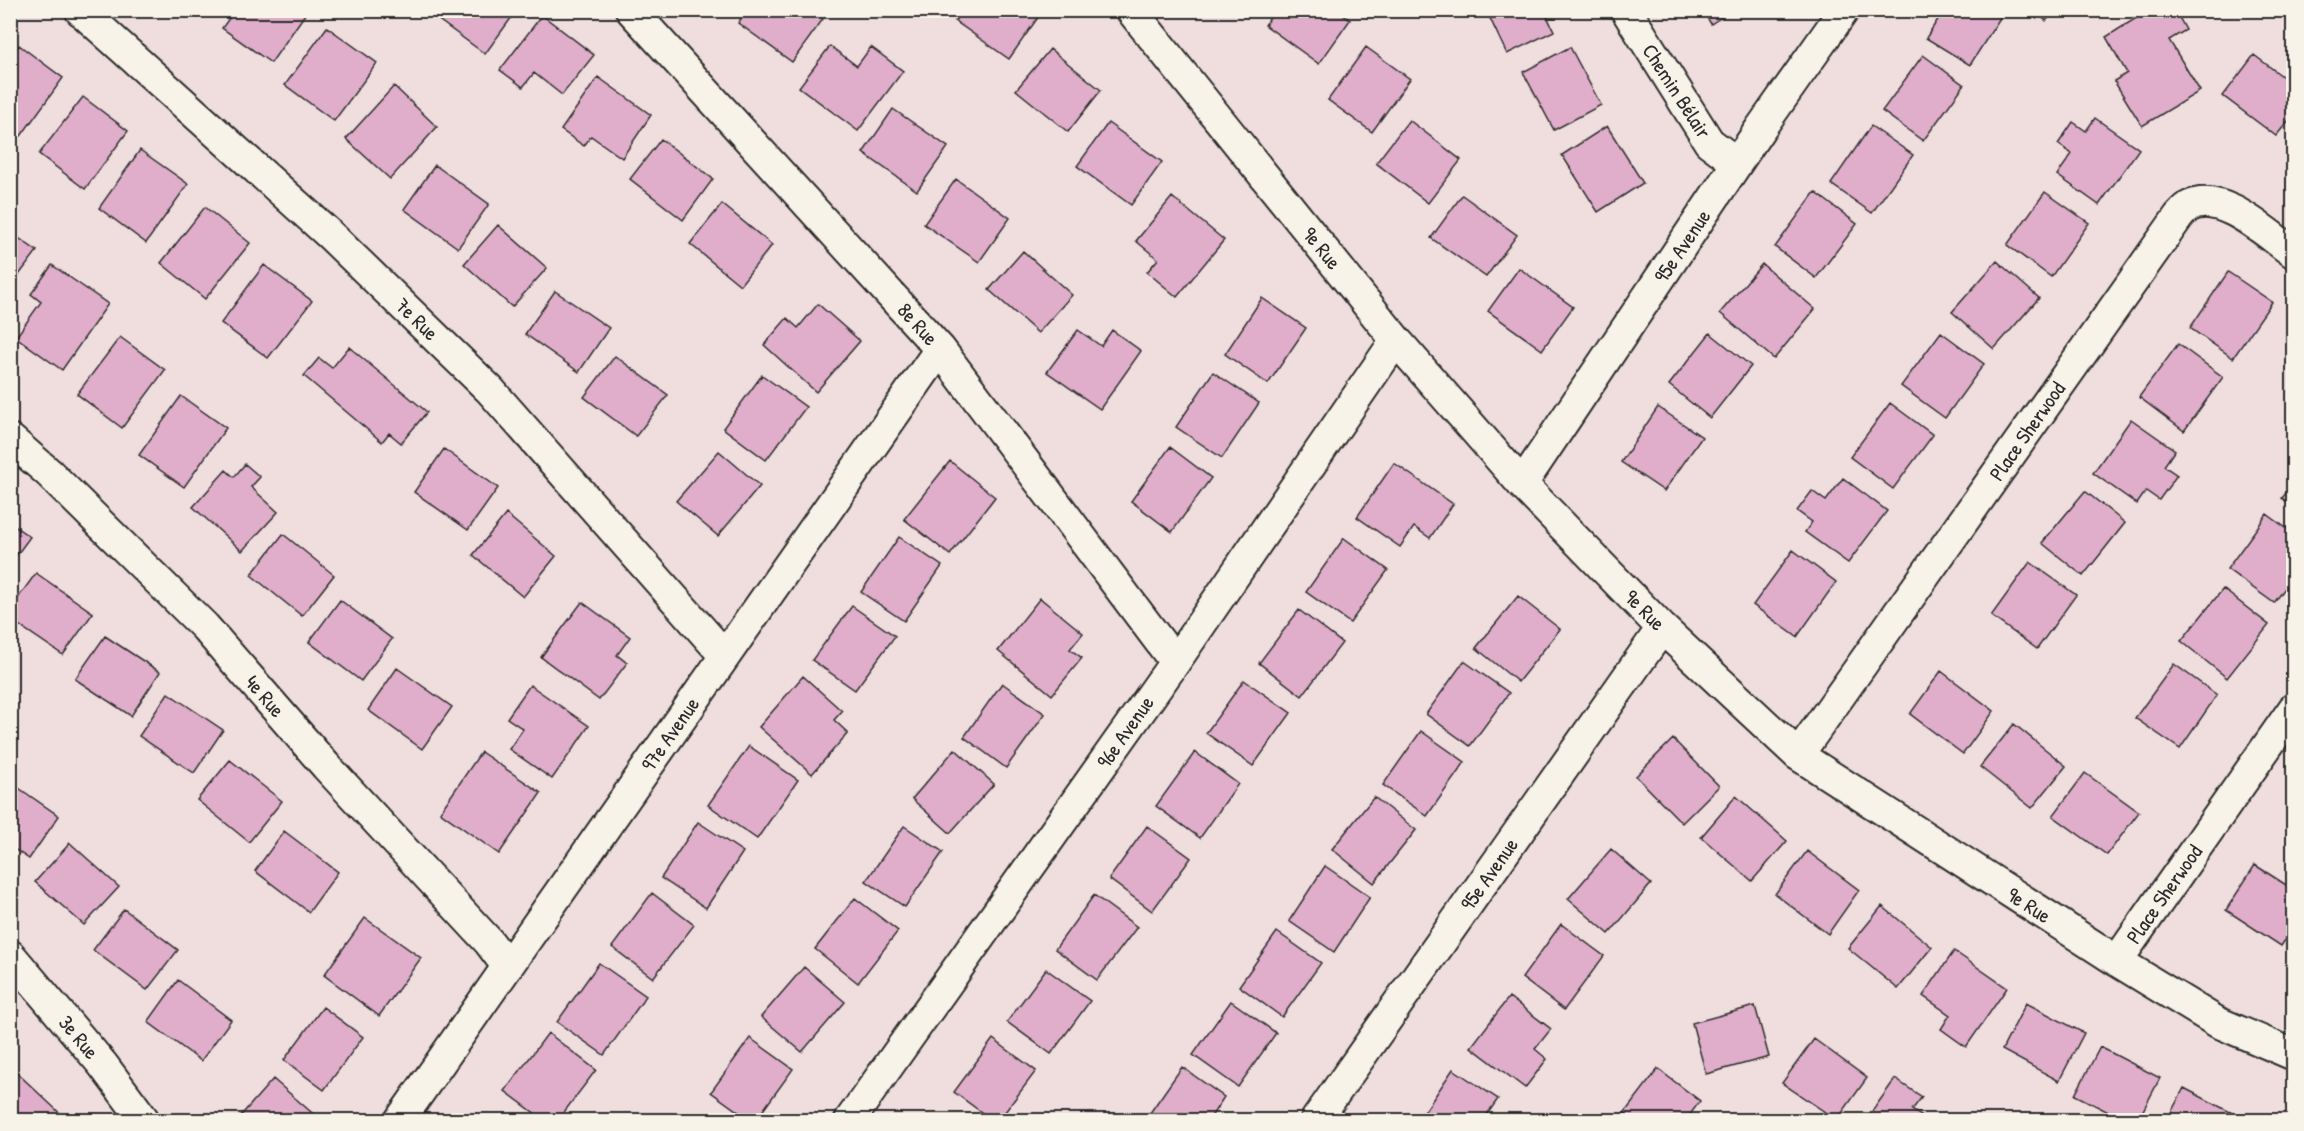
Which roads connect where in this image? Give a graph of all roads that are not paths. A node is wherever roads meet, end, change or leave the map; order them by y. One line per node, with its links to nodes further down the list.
1 (80, 10): 13 (street, 7e Rue)
2 (631, 10): 9 (street, 8e Rue)
3 (1131, 10): 8 (street, 9e Rue)
4 (1626, 10): 6 (street, Chemin Bélair)
5 (1844, 10): 6 (street, 95e Avenue)
6 (1737, 163): 11 (street, 95e Avenue)
7 (2294, 253): 16 (street, Place Sherwood)
8 (1396, 340): 11 (street, 9e Rue); 14 (street, 96e Avenue)
9 (940, 349): 13 (street, 97e Avenue); 14 (street, 8e Rue)
10 (10, 439): 19 (street, 4e Rue)
11 (1522, 484): 12 (street, 9e Rue)
12 (1662, 628): 16 (street, 9e Rue); 24 (street, 95e Avenue)
13 (724, 655): 19 (street, 97e Avenue)
14 (1175, 662): 21 (street, 96e Avenue)
15 (2294, 708): 18 (street, Place Sherwood)
16 (1798, 755): 18 (street, 9e Rue)
17 (10, 955): 22 (street, 3e Rue)
18 (2117, 961): 20 (street, 9e Rue)
19 (507, 966): 23 (street, 97e Avenue)
20 (2294, 1056)
21 (861, 1117)
22 (144, 1120)
23 (400, 1120)
24 (1316, 1120)

